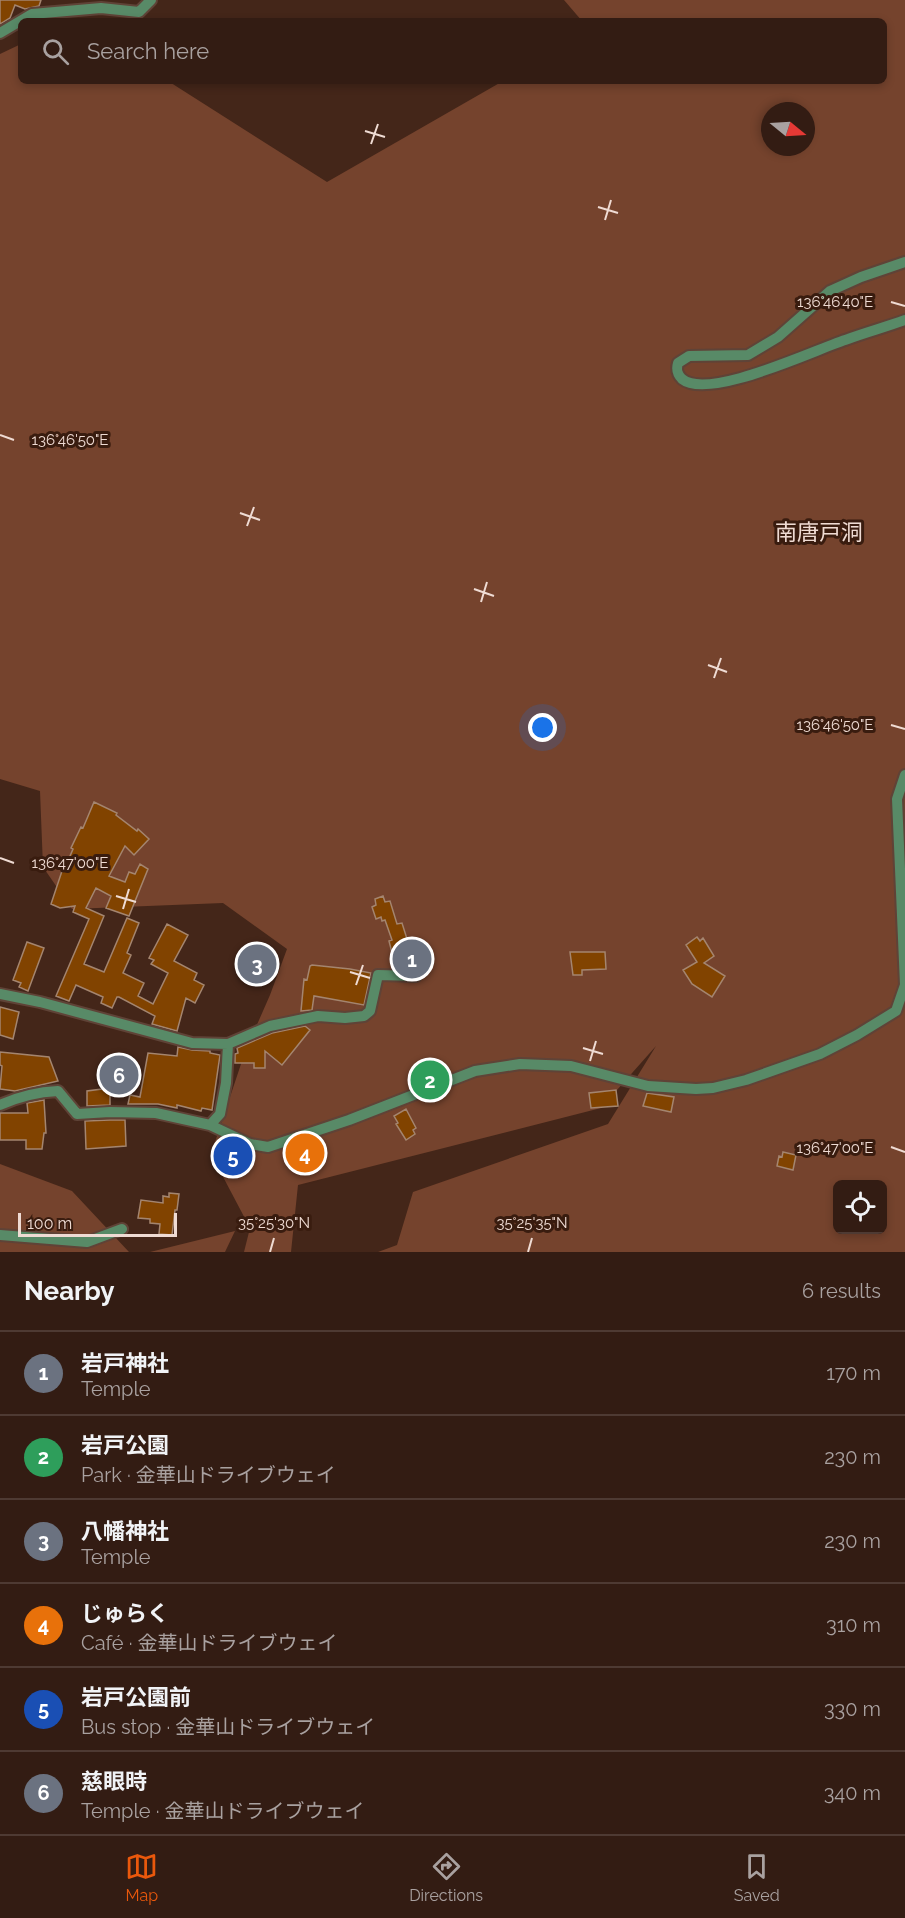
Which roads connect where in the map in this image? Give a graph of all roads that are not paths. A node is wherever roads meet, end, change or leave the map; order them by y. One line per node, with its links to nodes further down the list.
1 (151, 0): 2 (street)
2 (25, 18)
3 (18, 22): 4 (street)
4 (0, 33)
5 (905, 262): 6 (street)
6 (905, 320)
7 (905, 775): 12 (street)
8 (416, 976): 10 (street)
9 (0, 994): 10 (street)
10 (228, 1044): 12 (street)
11 (0, 1106): 12 (street)
12 (210, 1125)
13 (122, 1229): 14 (street)
14 (0, 1234)

